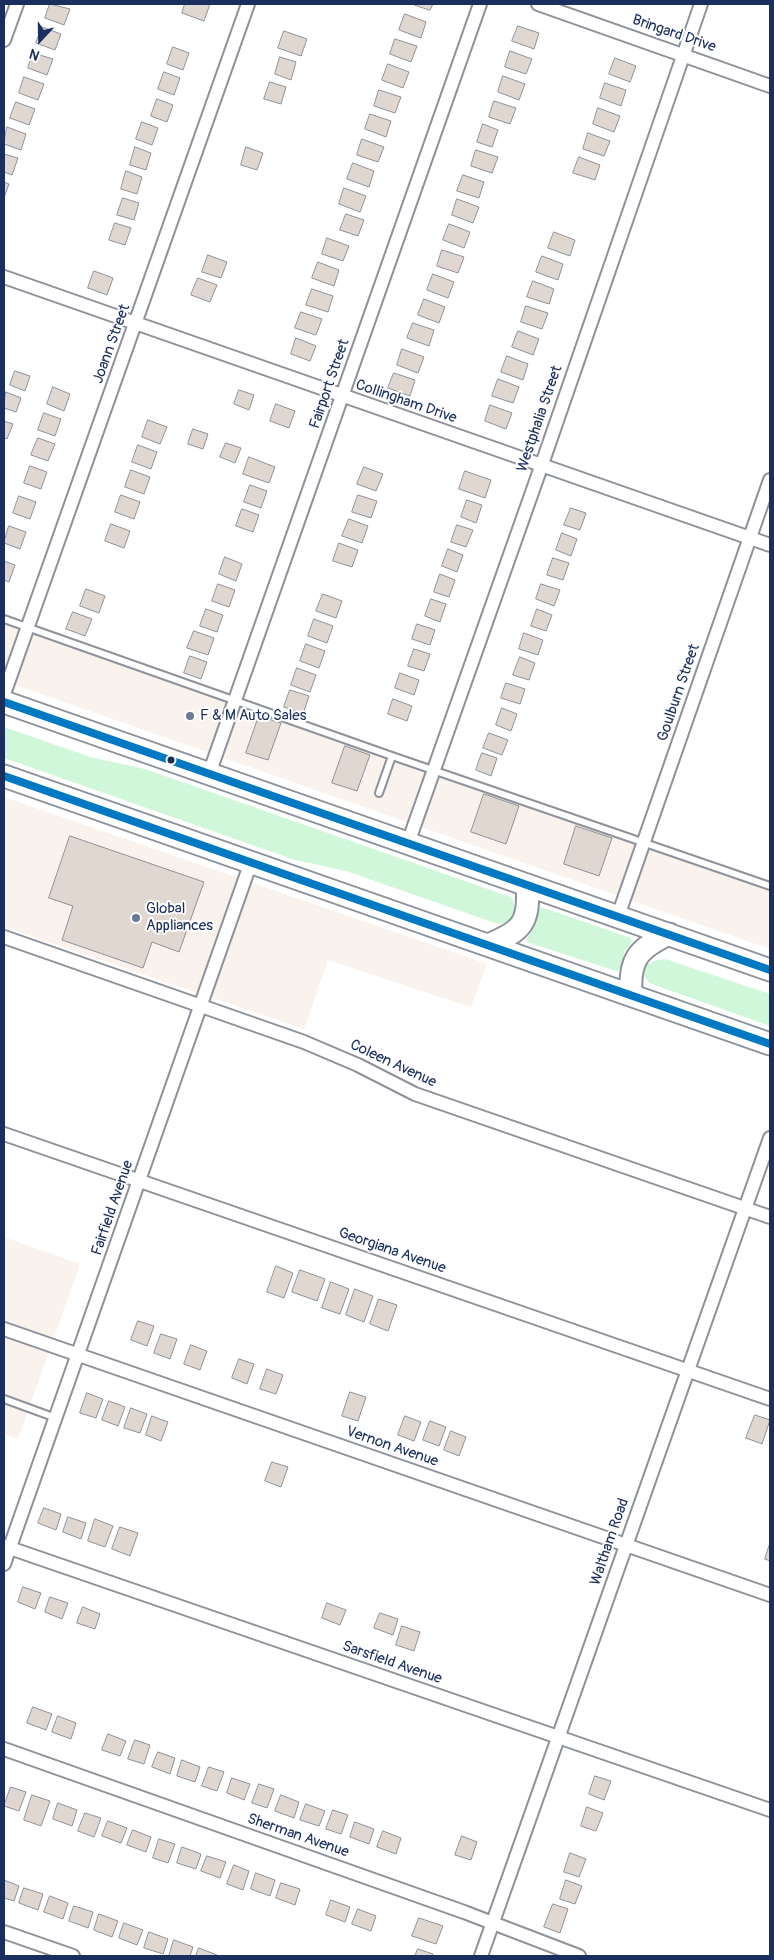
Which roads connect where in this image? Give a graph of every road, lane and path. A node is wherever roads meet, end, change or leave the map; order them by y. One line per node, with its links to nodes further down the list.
1 (16, 4): 6 (street)
2 (248, 4): 10 (street, Joann Street)
3 (480, 4): 11 (street, Fairport Street)
4 (538, 4): 7 (street, Bringard Drive)
5 (701, 4): 7 (street, Westphalia Street)
6 (4, 40)
7 (683, 55): 8 (street, Bringard Drive); 12 (street, Westphalia Street)
8 (770, 86)
9 (4, 278): 10 (street, Collingham Drive)
10 (136, 323): 11 (street, Collingham Drive); 17 (street, Joann Street)
11 (343, 397): 12 (street, Collingham Drive); 19 (street, Fairport Street)
12 (541, 466): 14 (street, Collingham Drive); 22 (street, Westphalia Street)
13 (770, 480): 14 (street, Goulburn Street)
14 (750, 538): 15 (street, Collingham Drive); 26 (street, Goulburn Street)
15 (770, 545)
16 (4, 619): 17 (lane)
17 (28, 628): 18 (street, Joann Street); 19 (lane)
18 (4, 694)
19 (236, 701): 21 (lane); 23 (street, Fairport Street)
20 (4, 702): 23 (highway)
21 (392, 756): 22 (lane); 25 (lane)
22 (434, 770): 26 (lane); 27 (street, Westphalia Street)
23 (209, 774): 27 (highway)
24 (4, 776): 28 (highway)
25 (378, 793)
26 (644, 842): 30 (lane); 31 (street, Goulburn Street)
27 (408, 843): 29 (highway)
28 (250, 862): 34 (highway); 37 (street, Fairfield Avenue)
29 (528, 885): 31 (highway); 34 (highway)
30 (770, 886)
31 (618, 916): 32 (highway)
32 (669, 934): 35 (highway); 36 (highway)
33 (4, 937): 37 (street, Coleen Avenue)
34 (488, 944): 36 (highway)
35 (770, 970)
36 (631, 995): 38 (highway)
37 (201, 1007): 41 (street, Fairfield Avenue); 42 (street, Coleen Avenue)
38 (770, 1044)
39 (4, 1134): 41 (street, Georgiana Avenue)
40 (770, 1138): 42 (street, Waltham Road)
41 (140, 1181): 45 (street, Fairfield Avenue); 46 (street, Georgiana Avenue)
42 (745, 1208): 43 (street, Coleen Avenue); 46 (street, Waltham Road)
43 (770, 1217)
44 (4, 1329): 45 (street, Vernon Avenue)
45 (78, 1356): 49 (street, Fairfield Avenue); 50 (street, Vernon Avenue)
46 (687, 1371): 48 (street, Georgiana Avenue); 50 (street, Waltham Road)
47 (4, 1399): 49 (lane)
48 (770, 1399)
49 (56, 1418): 51 (street, Fairfield Avenue)
50 (626, 1545): 53 (street, Vernon Avenue); 54 (street, Waltham Road)
51 (7, 1547): 52 (street, Fairfield Avenue); 54 (street, Sarsfield Avenue)
52 (4, 1564)
53 (770, 1595)
54 (558, 1737): 56 (street, Sarsfield Avenue); 57 (street, Waltham Road)
55 (4, 1749): 57 (street, Sherman Avenue)
56 (770, 1810)
57 (492, 1923): 60 (street, Waltham Road); 61 (street, Sherman Avenue)
58 (4, 1932): 59 (street)
59 (73, 1956)
60 (480, 1956)
61 (579, 1956)

